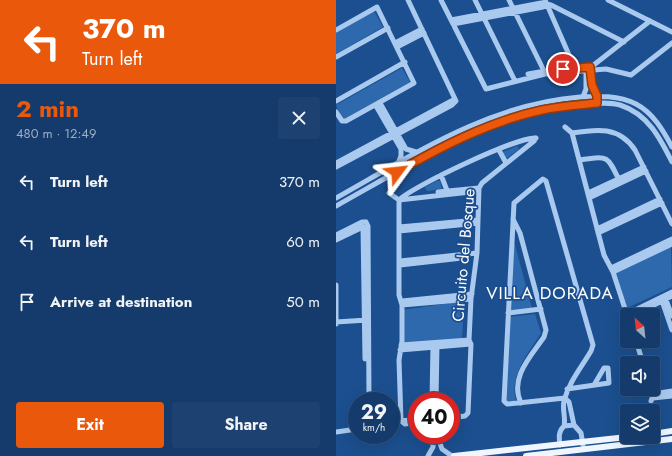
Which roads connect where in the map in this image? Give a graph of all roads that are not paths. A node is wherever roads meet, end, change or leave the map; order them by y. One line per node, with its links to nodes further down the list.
1 (408, 0): 13 (street)
2 (441, 0): 10 (street)
3 (475, 0): 8 (street)
4 (509, 0): 7 (street)
5 (608, 0): 9 (street)
6 (546, 2): 7 (street); 15 (street); 20 (street)
7 (514, 10): 8 (street); 22 (street)
8 (483, 16): 10 (street); 23 (street)
9 (650, 21): 14 (street); 15 (street)
10 (452, 22): 23 (street)
11 (388, 28): 12 (street); 17 (street); 18 (street)
12 (336, 29)
13 (423, 31): 17 (street); 33 (street)
14 (672, 32)
15 (624, 42): 21 (street)
16 (672, 44): 21 (street)
17 (396, 45): 19 (street)
18 (336, 58)
19 (405, 62): 26 (street); 28 (street)
20 (576, 70): 21 (street); 22 (street)
21 (589, 70): 24 (street); 25 (street)
22 (545, 72): 23 (street)
23 (514, 80)
24 (597, 96): 25 (street); 27 (street); 35 (street)
25 (583, 97): 30 (street)
26 (336, 101)
27 (597, 103): 32 (street); 41 (street)
28 (378, 105): 29 (street); 33 (street)
29 (336, 112)
30 (481, 122): 32 (street); 37 (street)
31 (565, 127): 34 (street)
32 (483, 129): 38 (street)
33 (394, 133): 37 (street); 40 (street); 42 (street); 44 (street)
34 (572, 133): 39 (street); 45 (street)
35 (672, 147)
36 (499, 150): 43 (street); 43 (street, Circuito del Bosque); 46 (street, Circuito del Bosque)
37 (417, 152): 38 (street); 40 (street)
38 (420, 158): 50 (street)
39 (579, 160): 47 (street); 53 (street)
40 (399, 161): 48 (street)
41 (672, 162)
42 (336, 163)
43 (506, 163): 49 (street, Circuito del Bosque)
44 (336, 167)
45 (645, 169): 47 (street); 56 (street)
46 (441, 175): 52 (street); 55 (street, Circuito del Bosque)
47 (620, 181): 53 (street)
48 (358, 185): 50 (street); 54 (street)
49 (479, 190): 52 (street); 59 (street, Circuito del Bosque)
50 (362, 191): 57 (street)
51 (389, 193): 55 (street)
52 (448, 193): 55 (street)
53 (588, 196): 63 (street)
54 (336, 198)
55 (401, 198): 62 (street)
56 (661, 201): 61 (street); 63 (street)
57 (336, 206)
58 (513, 219): 81 (street); 82 (street); 93 (street)
59 (478, 222): 62 (street); 68 (street, Circuito del Bosque)
60 (365, 224): 64 (street); 66 (street); 85 (street)
61 (672, 224)
62 (399, 230): 70 (street)
63 (598, 231): 71 (street)
64 (336, 235)
65 (672, 239): 69 (street)
66 (336, 240)
67 (672, 244): 69 (street)
68 (477, 254): 70 (street); 75 (street, Circuito del Bosque)
69 (644, 255): 71 (street)
70 (400, 263): 77 (street)
71 (612, 270): 78 (street)
72 (336, 285): 84 (street)
73 (672, 292): 76 (street)
74 (672, 296): 76 (street)
75 (472, 297): 77 (street); 88 (street, Circuito del Bosque)
76 (663, 298): 79 (street); 80 (street); 83 (street); 87 (street)
77 (402, 303): 90 (street)
78 (625, 308)
79 (642, 308)
80 (646, 308)
81 (541, 309): 82 (street); 102 (street)
82 (508, 313): 102 (street)
83 (672, 316)
84 (336, 318): 85 (street); 86 (street)
85 (367, 318): 86 (street); 95 (street)
86 (336, 322)
87 (672, 330)
88 (470, 342): 89 (street); 103 (street, Circuito del Bosque)
89 (435, 345): 90 (street); 91 (street)
90 (401, 347): 105 (street)
91 (434, 381): 96 (street); 97 (street)
92 (594, 385): 93 (street)
93 (567, 389): 101 (street)
94 (672, 391): 98 (street)
95 (367, 392)
96 (433, 392)
97 (435, 392)
98 (660, 394)
99 (660, 396): 100 (street)
100 (672, 396)
101 (565, 398): 102 (street); 107 (street); 108 (street)
102 (521, 403)
103 (460, 417)
104 (408, 420): 105 (street)
105 (400, 421): 106 (street)
106 (408, 423)
107 (574, 425): 108 (street); 117 (street)
108 (564, 426): 120 (street)
109 (348, 427): 110 (street)
110 (336, 428)
111 (348, 429): 113 (street)
112 (672, 431): 114 (main road)
113 (336, 432)
114 (660, 433)
115 (620, 438): 117 (main road)
116 (672, 439): 121 (main road)
117 (583, 442): 120 (main road); 121 (street)
118 (433, 444): 122 (street)
119 (440, 444): 123 (street)
120 (560, 445): 123 (main road)
121 (583, 449): 124 (main road)
122 (428, 456)
123 (453, 456)
124 (526, 456)

